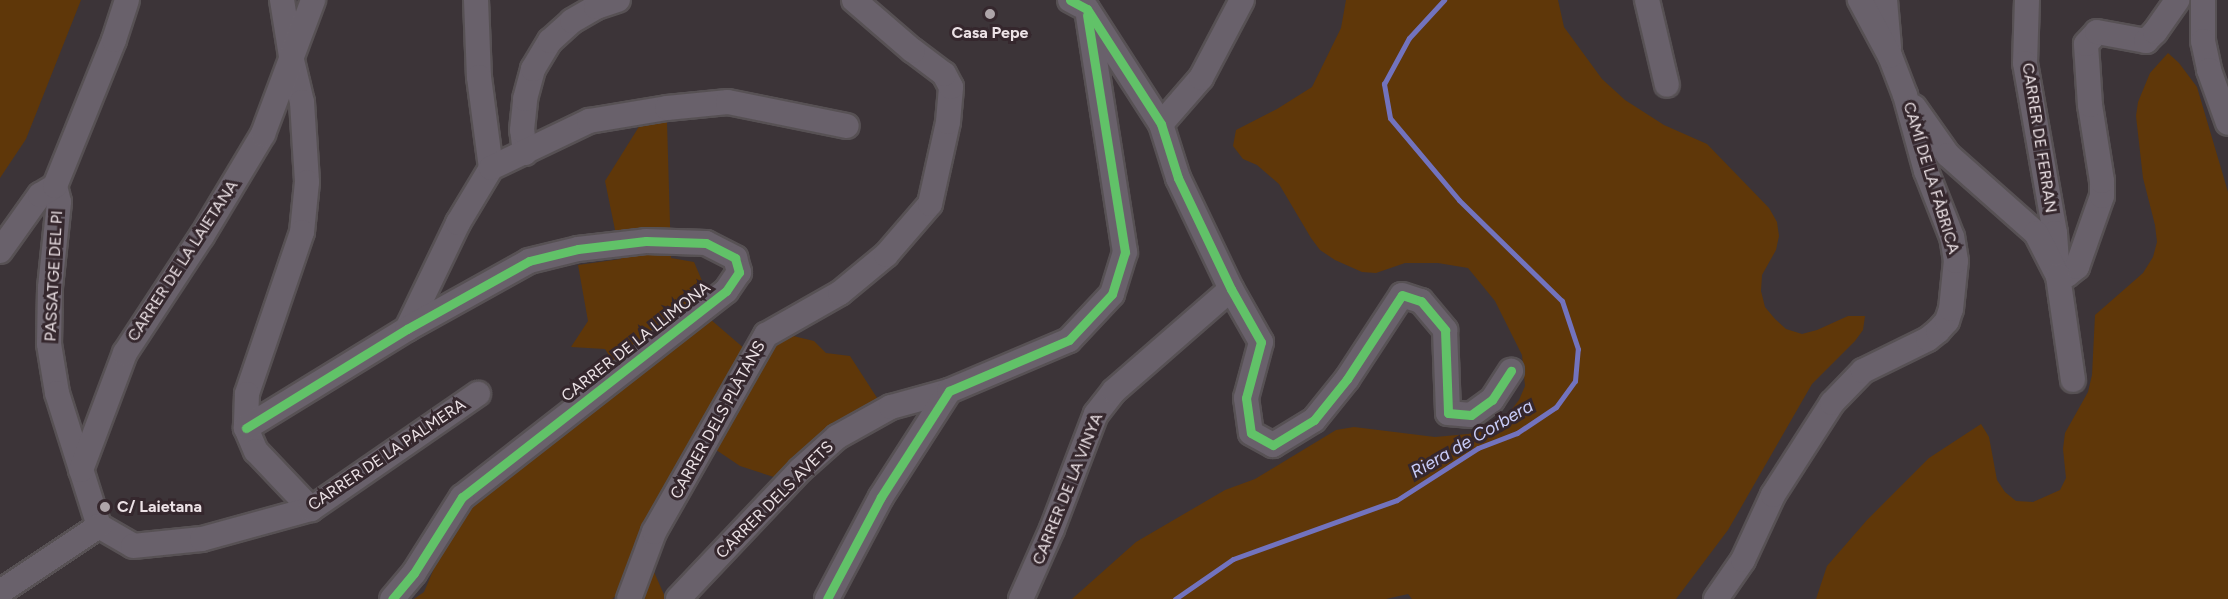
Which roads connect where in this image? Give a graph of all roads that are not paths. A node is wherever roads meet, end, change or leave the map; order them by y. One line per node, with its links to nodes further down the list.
1 (127, 0): 24 (street)
2 (282, 0): 15 (street)
3 (313, 0): 15 (street, CARRER DE LA LAIETANA)
4 (476, 0): 23 (street)
5 (618, 0): 22 (street)
6 (854, 0): 39 (street, CARRER DELS PLÀTANS)
7 (1242, 0): 20 (street)
8 (1647, 0): 17 (street)
9 (1860, 0): 16 (street)
10 (1885, 0): 16 (street)
11 (2027, 0): 26 (street, CARRER DE FERRAN)
12 (2177, 0): 26 (street)
13 (2203, 0): 19 (street)
14 (1083, 3): 20 (street); 31 (street, CARRER DELS AVETS)
15 (291, 56): 33 (street); 34 (street, CARRER DE LA LAIETANA)
16 (1890, 57): 18 (street)
17 (1666, 85)
18 (1905, 94): 26 (street); 43 (street, CAMÍ DE LA FÀBRICA)
19 (2228, 123)
20 (1161, 124): 27 (street)
21 (847, 126): 22 (street)
22 (525, 153): 23 (street)
23 (491, 168): 28 (street)
24 (55, 186): 25 (street); 34 (street, PASSATGE DEL PI)
25 (0, 251)
26 (2058, 276): 30 (street)
27 (1231, 289): 29 (street); 42 (street, CARRER DE LA VINYA)
28 (407, 329): 33 (street, CARRER DE LA LLIMONA); 38 (street, CARRER DE LA LLIMONA)
29 (1511, 371)
30 (2073, 381)
31 (949, 391): 40 (street, CARRER DELS AVETS); 41 (street)
32 (478, 394): 35 (street, CARRER DE LA PALMERA)
33 (246, 428): 35 (street)
34 (81, 470): 36 (street)
35 (311, 509): 36 (street, CARRER DE LA PALMERA)
36 (99, 526): 37 (street)
37 (0, 592)
38 (392, 599)
39 (629, 599)
40 (678, 599)
41 (827, 599)
42 (1021, 599)
43 (1716, 599)

